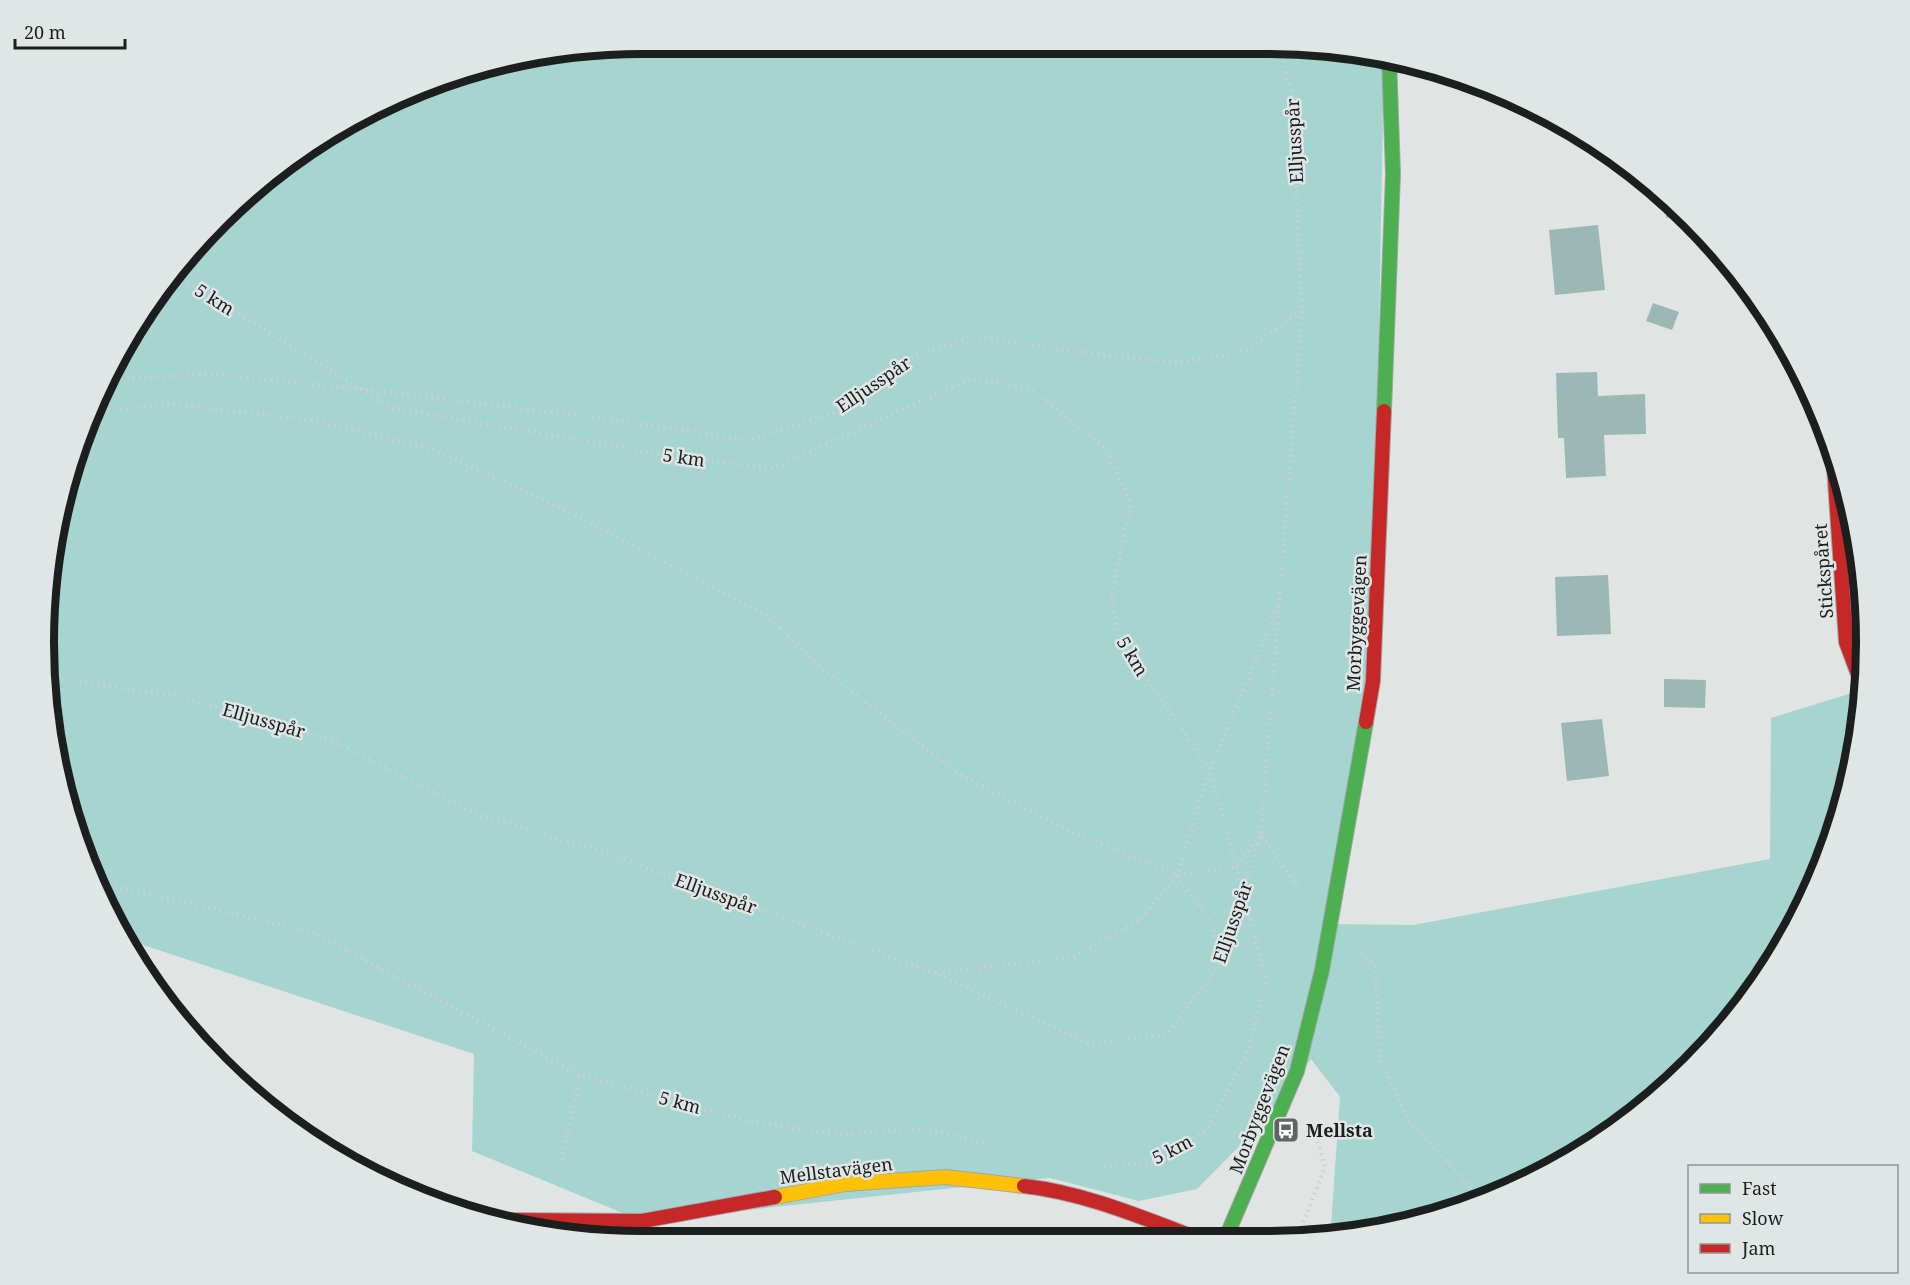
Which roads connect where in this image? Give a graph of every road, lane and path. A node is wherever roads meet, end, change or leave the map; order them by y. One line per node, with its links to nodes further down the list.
1 (1281, 54): 4 (path, Elljusspår)
2 (1389, 67): 19 (street, Morbyggevägen)
3 (181, 278): 6 (path, 5 km)
4 (1302, 311): 6 (path, Elljusspår); 9 (path, Elljusspår)
5 (117, 379): 6 (path, Elljusspår)
6 (361, 389): 12 (path, 5 km)
7 (102, 411): 15 (path)
8 (1835, 488): 10 (street, Stickspåret)
9 (1280, 601): 12 (path); 13 (path, Elljusspår)
10 (1855, 667)
11 (55, 679): 21 (path, Elljusspår)
12 (1210, 771): 14 (path, 5 km); 15 (path)
13 (1261, 834): 14 (path, Elljusspår); 17 (path); 18 (path, Elljusspår)
14 (1236, 867): 15 (path, Elljusspår); 18 (path, 5 km)
15 (1177, 875): 20 (path); 21 (path)
16 (106, 884): 22 (path, 5 km)
17 (1300, 890)
18 (1243, 891): 20 (path, Elljusspår); 26 (path, 5 km)
19 (1330, 924): 27 (path); 31 (street, Morbyggevägen)
20 (1218, 967): 21 (path, Elljusspår)
21 (937, 974)
22 (580, 1075): 24 (path, 5 km); 25 (path)
23 (1312, 1125): 29 (path)
24 (1003, 1146)
25 (562, 1160)
26 (1095, 1168)
27 (1476, 1193)
28 (529, 1220): 30 (street, Mellstavägen)
29 (1300, 1230)
30 (1178, 1231)
31 (1229, 1231)

